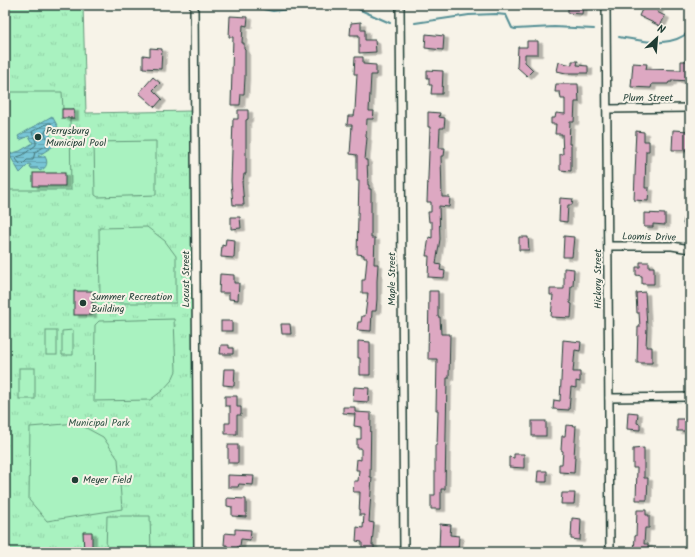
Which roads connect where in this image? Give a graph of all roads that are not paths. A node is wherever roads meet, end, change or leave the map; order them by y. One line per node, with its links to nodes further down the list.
1 (194, 5): 10 (street, Locust Street)
2 (400, 5): 11 (street, Maple Street)
3 (606, 5): 5 (street, Hickory Street)
4 (690, 108): 5 (street, Plum Street)
5 (607, 109): 6 (street, Hickory Street)
6 (608, 246): 7 (street, Loomis Drive); 9 (street, Hickory Street)
7 (690, 250)
8 (690, 397): 9 (street)
9 (609, 398): 12 (street, Hickory Street)
10 (198, 552)
11 (404, 552)
12 (610, 552)

